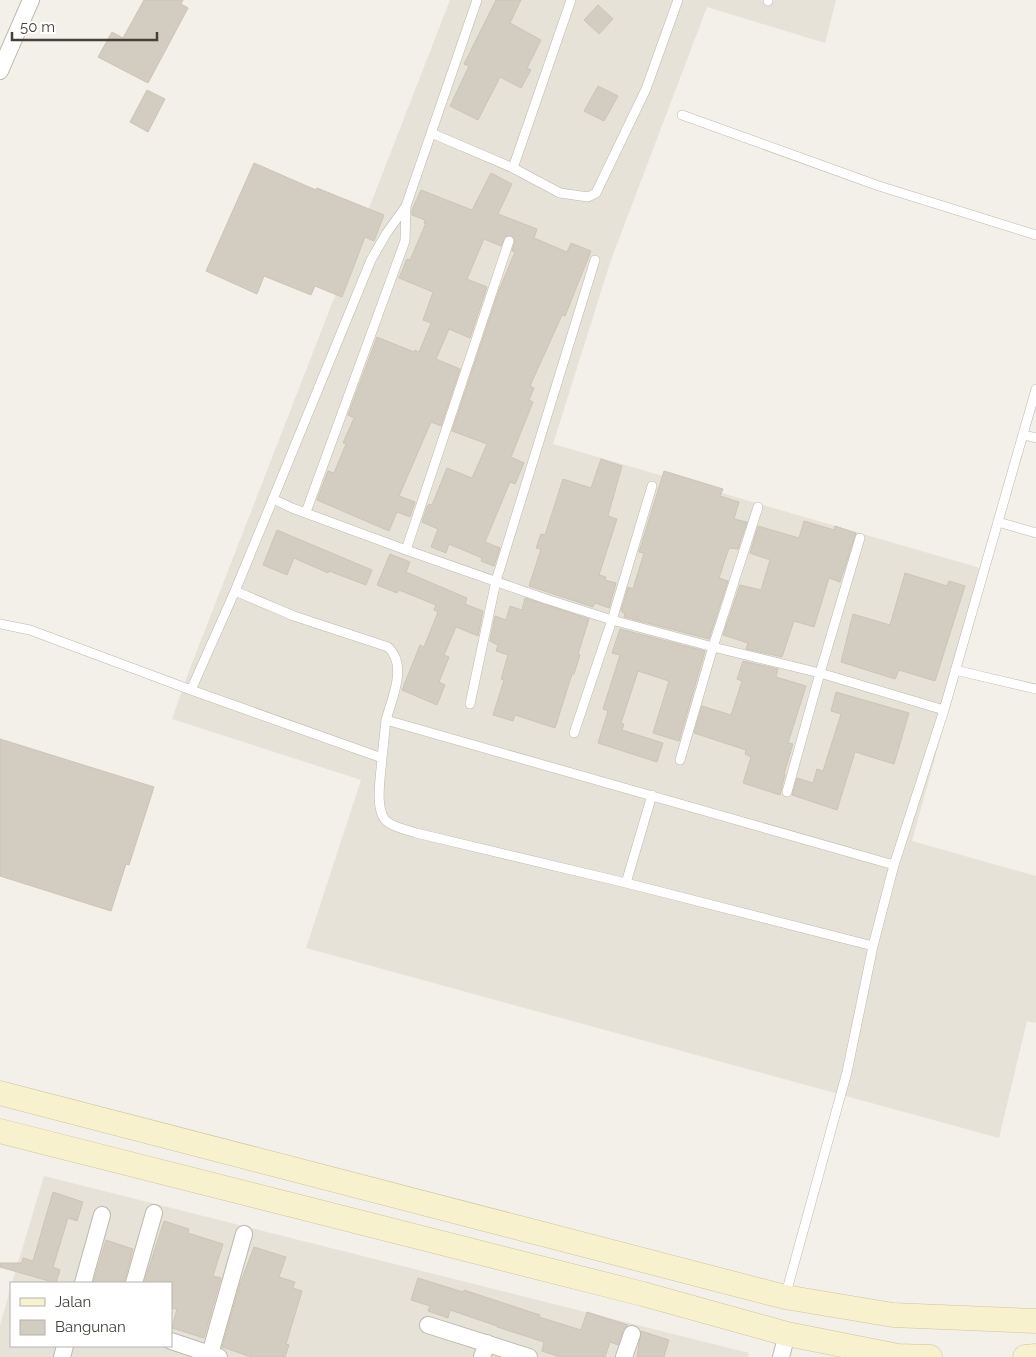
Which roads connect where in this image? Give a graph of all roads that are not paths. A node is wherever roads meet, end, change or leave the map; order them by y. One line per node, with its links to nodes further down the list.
1 (30, 0): 5 (street)
2 (477, 0): 7 (lane)
3 (571, 0): 8 (lane)
4 (678, 0): 8 (lane)
5 (0, 71)
6 (682, 115): 10 (lane)
7 (431, 133): 8 (lane); 9 (lane)
8 (513, 168)
9 (406, 206): 17 (lane); 19 (lane)
10 (1036, 235)
11 (509, 241): 23 (lane)
12 (595, 260): 24 (lane)
13 (1036, 390): 14 (lane)
14 (1024, 435): 15 (lane); 20 (lane)
15 (1036, 438)
16 (652, 486): 26 (lane)
17 (273, 499): 19 (lane); 25 (lane)
18 (758, 507): 28 (lane)
19 (306, 512): 23 (lane)
20 (998, 522): 21 (lane); 29 (lane)
21 (1036, 533)
22 (860, 538): 30 (lane)
23 (406, 550): 24 (lane)
24 (496, 581): 26 (lane); 33 (lane)
25 (235, 591): 32 (lane); 35 (lane)
26 (612, 620): 28 (lane); 36 (lane)
27 (0, 624): 32 (lane)
28 (713, 647): 30 (lane); 38 (lane)
29 (955, 670): 31 (lane); 34 (lane)
30 (820, 673): 34 (lane); 39 (lane)
31 (1036, 689)
32 (191, 690): 37 (lane)
33 (470, 704)
34 (944, 710): 41 (lane)
35 (386, 720): 37 (lane); 40 (lane)
36 (574, 733)
37 (382, 758): 42 (lane)
38 (680, 760)
39 (787, 792)
40 (652, 795): 41 (lane); 42 (lane)
41 (894, 865): 43 (lane)
42 (626, 883): 43 (lane)
43 (873, 946): 51 (lane)
44 (0, 1093): 51 (street)
45 (0, 1131): 55 (street)
46 (154, 1213): 50 (street)
47 (102, 1215): 49 (street)
48 (244, 1234): 58 (street)
49 (84, 1282)
50 (134, 1282)
51 (785, 1297): 52 (street)
52 (1036, 1321)
53 (428, 1325): 57 (street)
54 (632, 1334): 61 (street)
55 (787, 1334): 62 (street); 63 (street)
56 (172, 1341): 58 (street)
57 (485, 1350): 60 (street)
58 (215, 1356)
59 (1036, 1356): 64 (street)
60 (529, 1357)
61 (624, 1357)
62 (781, 1357)
63 (930, 1357)
64 (1025, 1357)

